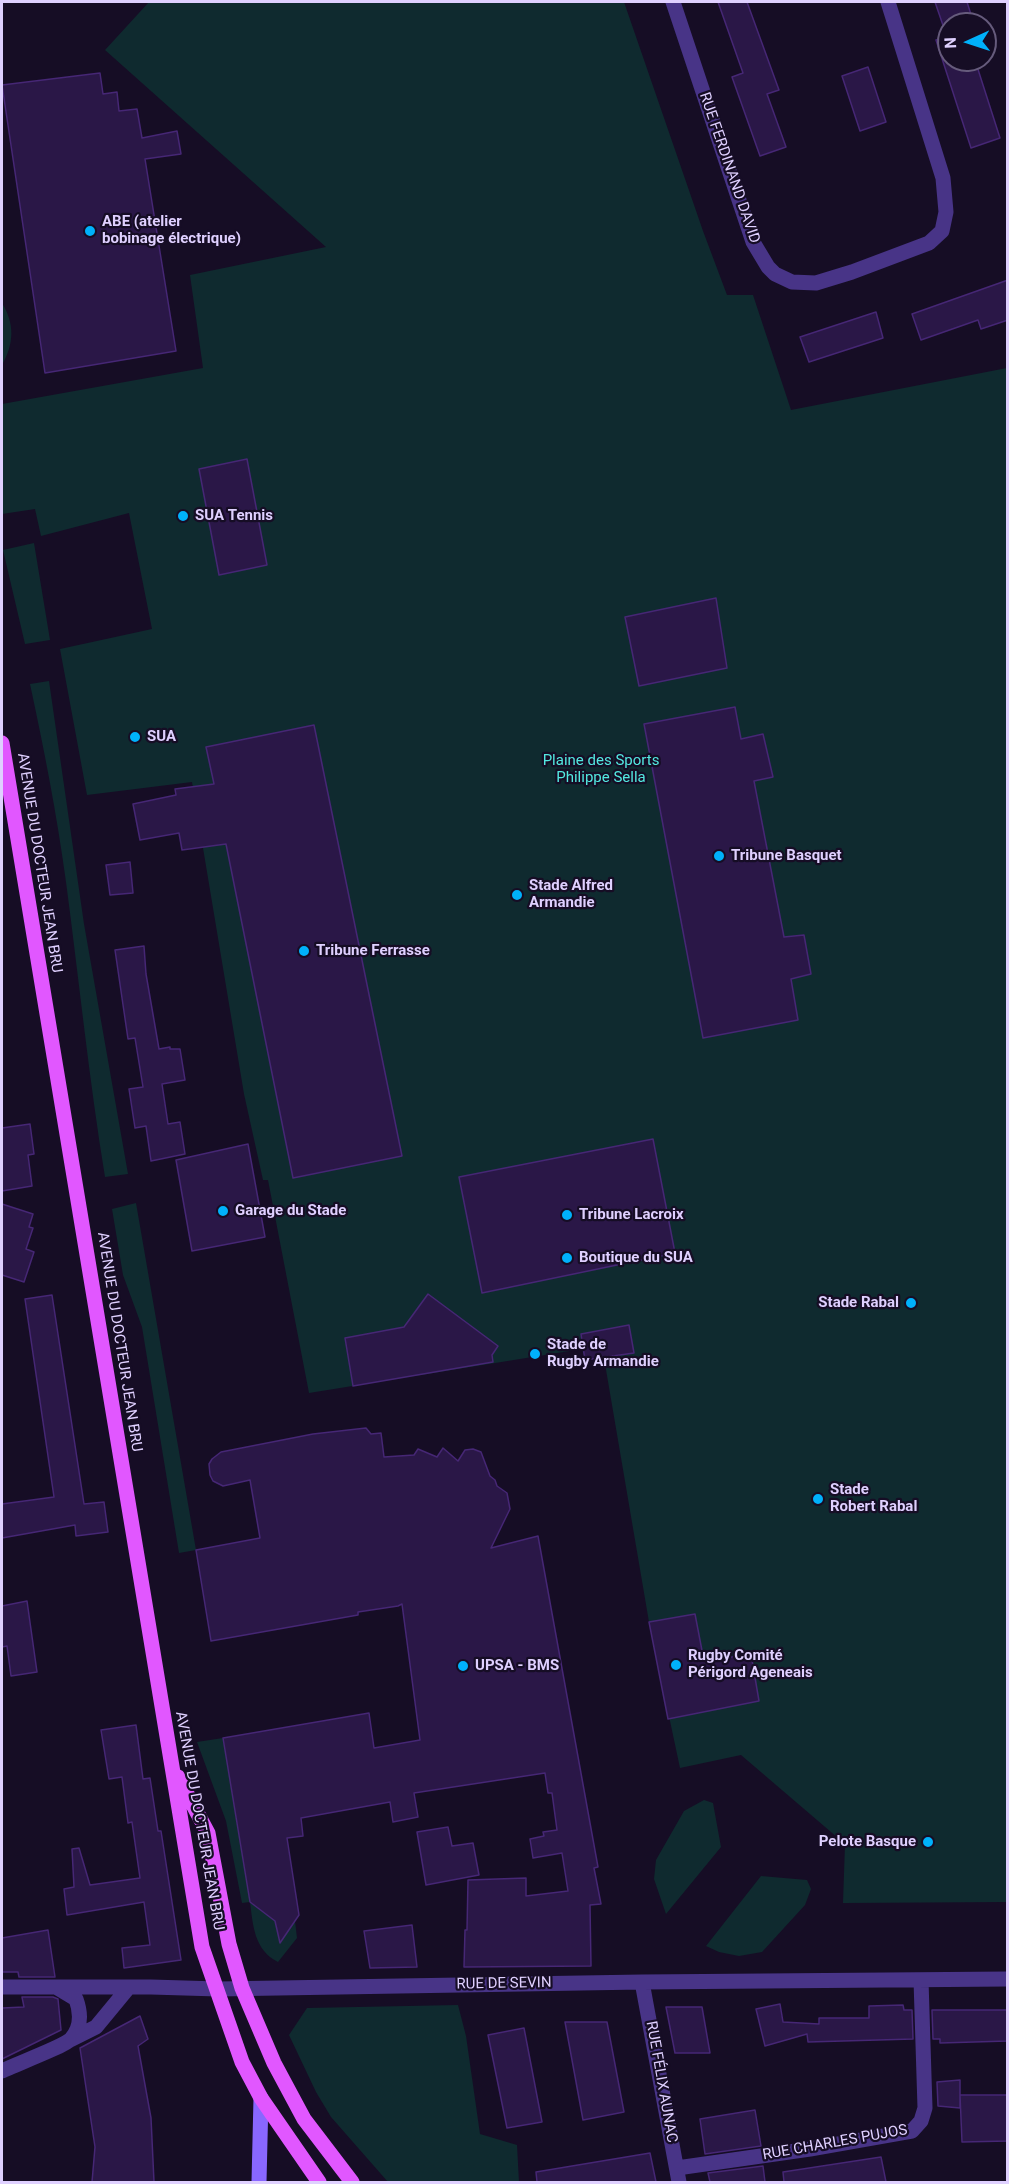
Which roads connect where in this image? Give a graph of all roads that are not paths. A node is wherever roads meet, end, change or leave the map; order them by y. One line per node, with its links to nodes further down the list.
1 (674, 2): 2 (street, RUE FERDINAND DAVID)
2 (888, 2)
3 (2, 743): 4 (main road, AVENUE DU DOCTEUR JEAN BRU)
4 (172, 1767): 11 (main road); 12 (main road, AVENUE DU DOCTEUR JEAN BRU)
5 (1008, 1979): 6 (street, RUE DE SEVIN)
6 (921, 1980): 7 (street, RUE DE SEVIN); 16 (street, RUE CHARLES PUJOS)
7 (642, 1982): 11 (street, RUE DE SEVIN); 16 (street, RUE FÉLIX AUNAC)
8 (2, 1987): 9 (street, RUE DE SEVIN)
9 (56, 1987): 10 (street, RUE DE SEVIN); 13 (street)
10 (129, 1987): 12 (street, RUE DE SEVIN); 13 (street)
11 (242, 1988): 12 (street, RUE DE SEVIN); 19 (main road)
12 (218, 1989): 15 (main road, AVENUE DU DOCTEUR JEAN BRU)
13 (70, 2040): 14 (street)
14 (2, 2070)
15 (261, 2098): 17 (street); 18 (main road, AVENUE DU DOCTEUR JEAN BRU)
16 (678, 2175)
17 (259, 2182)
18 (319, 2182)
19 (352, 2182)

